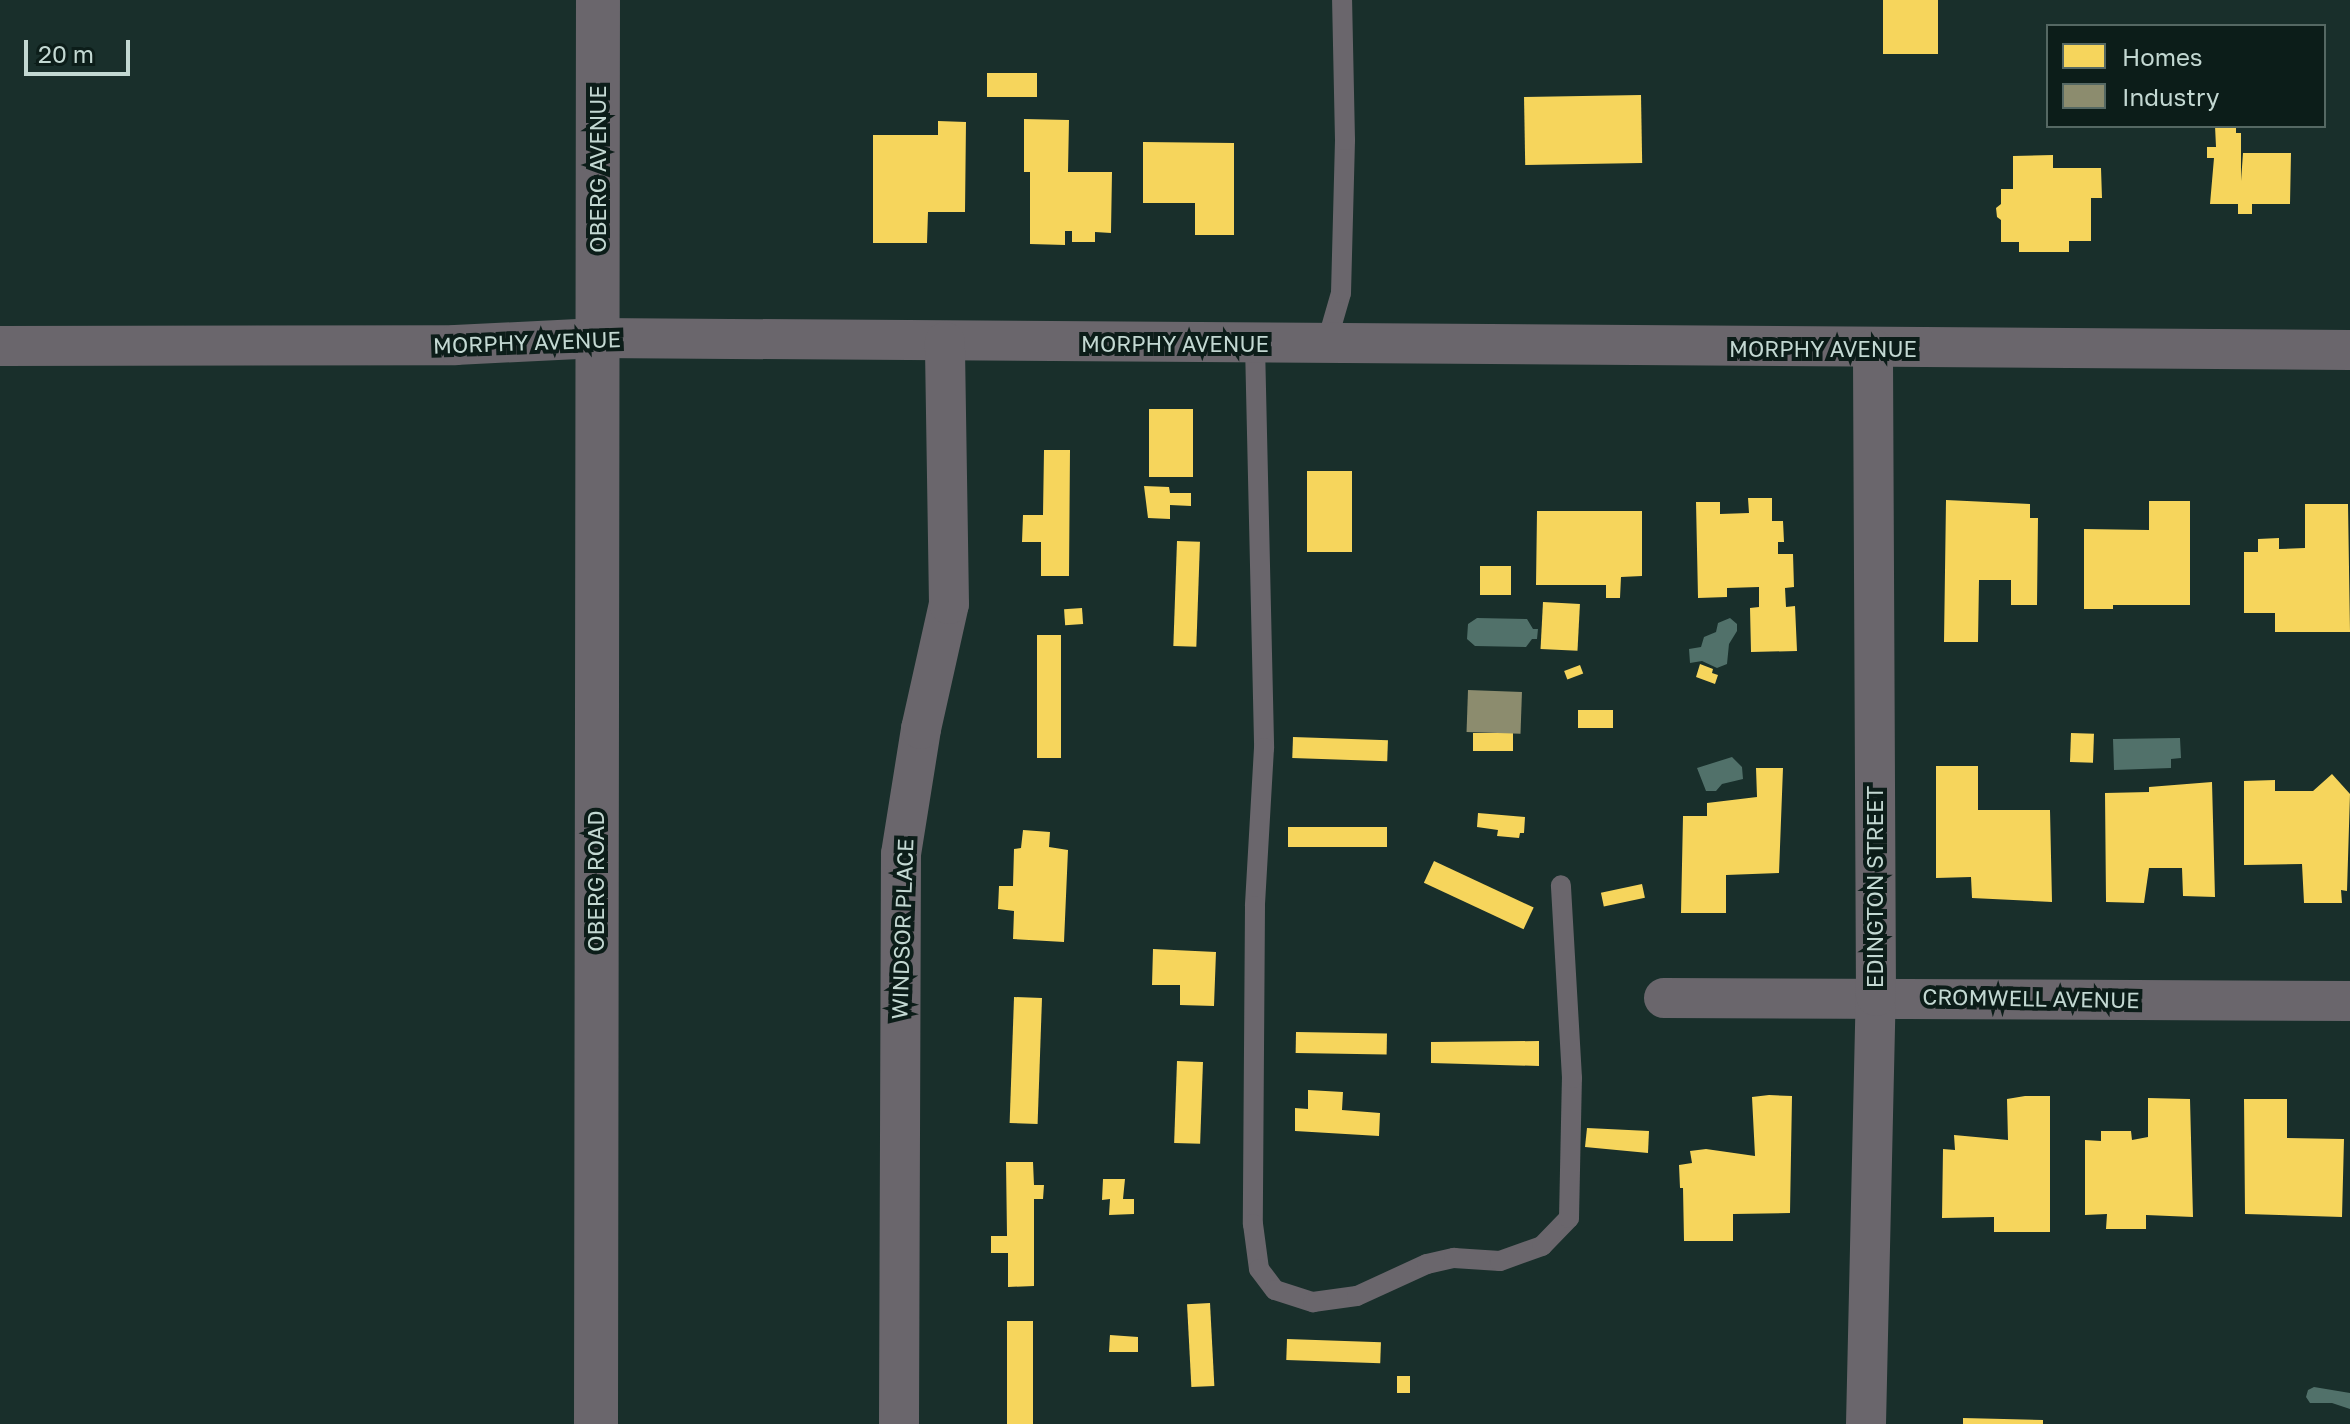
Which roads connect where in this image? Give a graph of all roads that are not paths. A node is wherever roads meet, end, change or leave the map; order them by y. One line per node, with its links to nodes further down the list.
1 (598, 0): 3 (street, OBERG AVENUE)
2 (1342, 0): 6 (lane)
3 (598, 338): 4 (street, MORPHY AVENUE); 7 (street, MORPHY AVENUE); 14 (street, OBERG ROAD)
4 (945, 342): 5 (street, MORPHY AVENUE); 15 (street, WINDSOR PLACE)
5 (1255, 345): 6 (street, MORPHY AVENUE); 10 (lane)
6 (1326, 345): 8 (street, MORPHY AVENUE)
7 (0, 346)
8 (1873, 349): 9 (street, MORPHY AVENUE); 11 (street, EDINGTON STREET)
9 (2350, 350)
10 (1561, 885)
11 (1876, 996): 12 (street, CROMWELL AVENUE); 13 (street, CROMWELL AVENUE); 16 (street, EDINGTON STREET)
12 (1664, 998)
13 (2350, 1001)
14 (596, 1424)
15 (899, 1424)
16 (1866, 1424)

